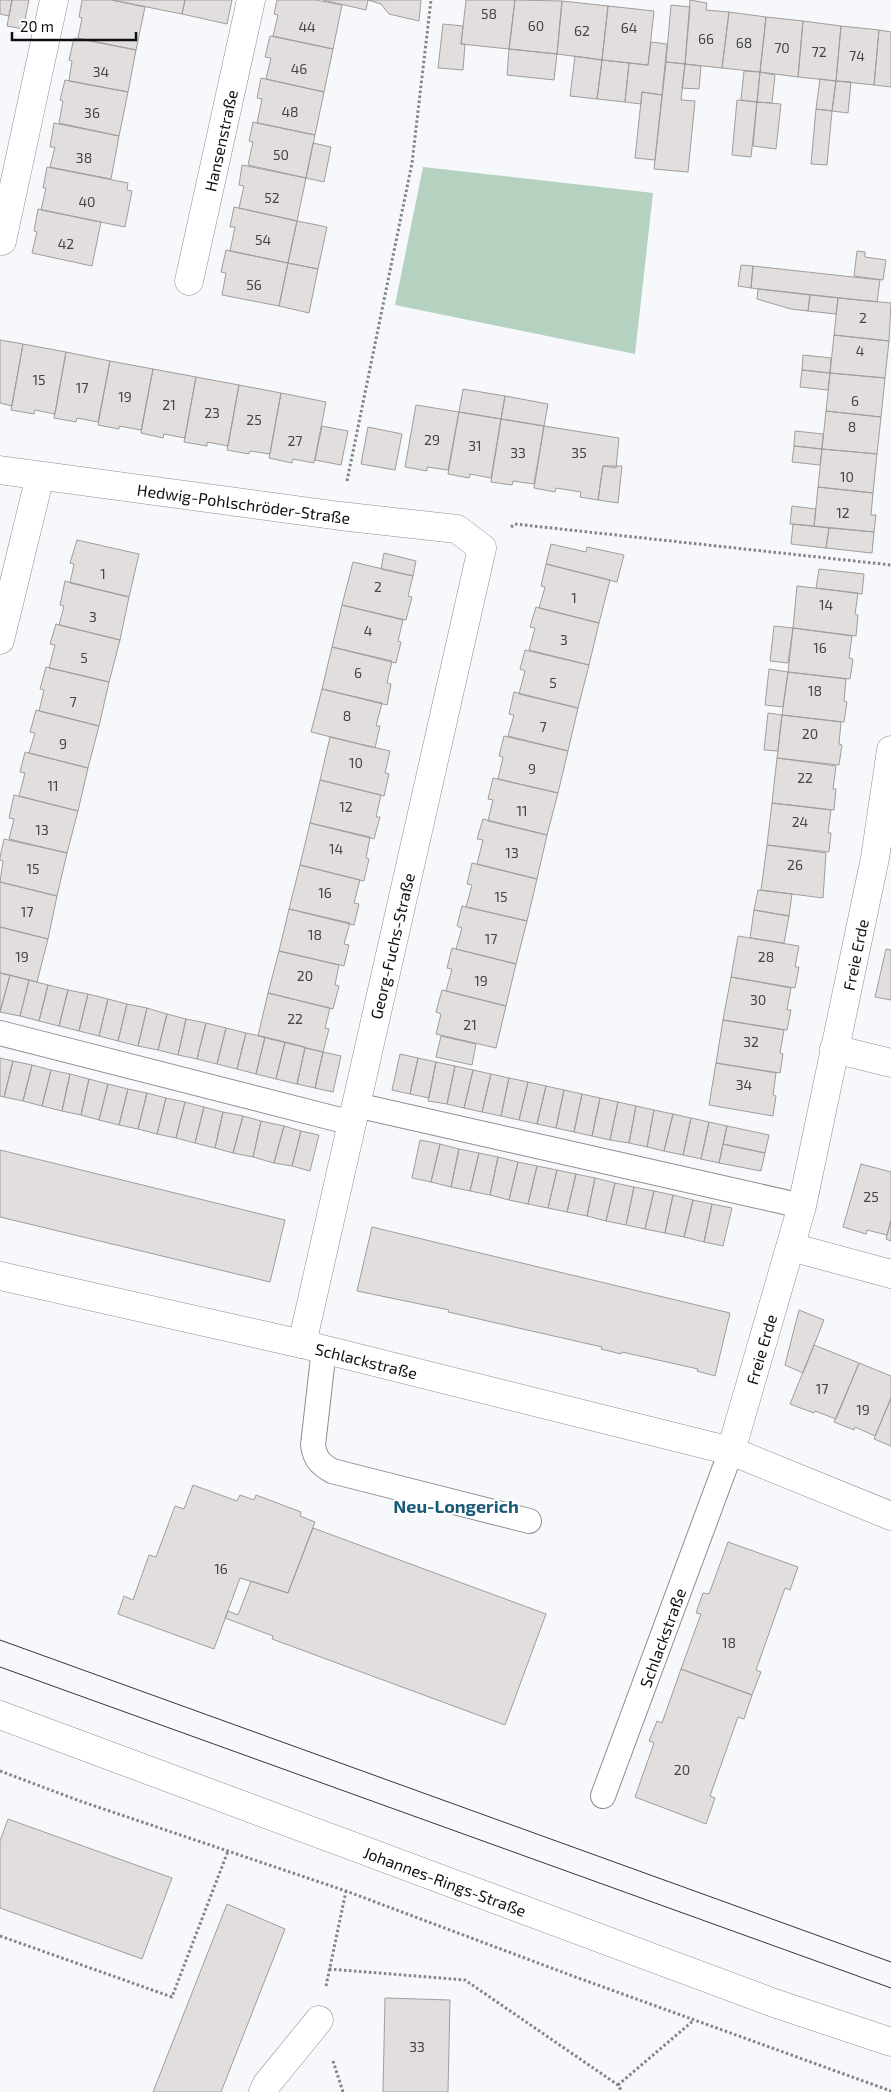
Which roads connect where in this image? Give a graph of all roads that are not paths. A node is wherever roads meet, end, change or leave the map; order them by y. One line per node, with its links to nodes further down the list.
1 (54, 0): 3 (street)
2 (251, 0): 4 (street, Hansenstraße)
3 (2, 241)
4 (189, 281)
5 (0, 470): 6 (street, Hedwig-Pohlschröder-Straße)
6 (40, 476): 7 (street, Hedwig-Pohlschröder-Straße); 8 (street)
7 (482, 548): 14 (street, Georg-Fuchs-Straße)
8 (0, 640)
9 (891, 750): 10 (street, Freie Erde)
10 (883, 859): 12 (street, Freie Erde)
11 (0, 1033): 14 (lane)
12 (834, 1049): 13 (street); 15 (street, Freie Erde)
13 (891, 1064)
14 (354, 1114): 15 (lane); 19 (street, Georg-Fuchs-Straße)
15 (802, 1206): 16 (street, Freie Erde)
16 (791, 1247): 17 (street); 20 (street, Freie Erde)
17 (891, 1274)
18 (0, 1276): 19 (street, Schlackstraße)
19 (313, 1347): 20 (street, Schlackstraße); 22 (lane)
20 (731, 1451): 21 (street, Schlackstraße); 24 (lane, Schlackstraße)
21 (891, 1516)
22 (529, 1521)
23 (0, 1715): 26 (street, Johannes-Rings-Straße)
24 (603, 1796)
25 (319, 2020): 27 (street)
26 (891, 2042)
27 (263, 2092)

